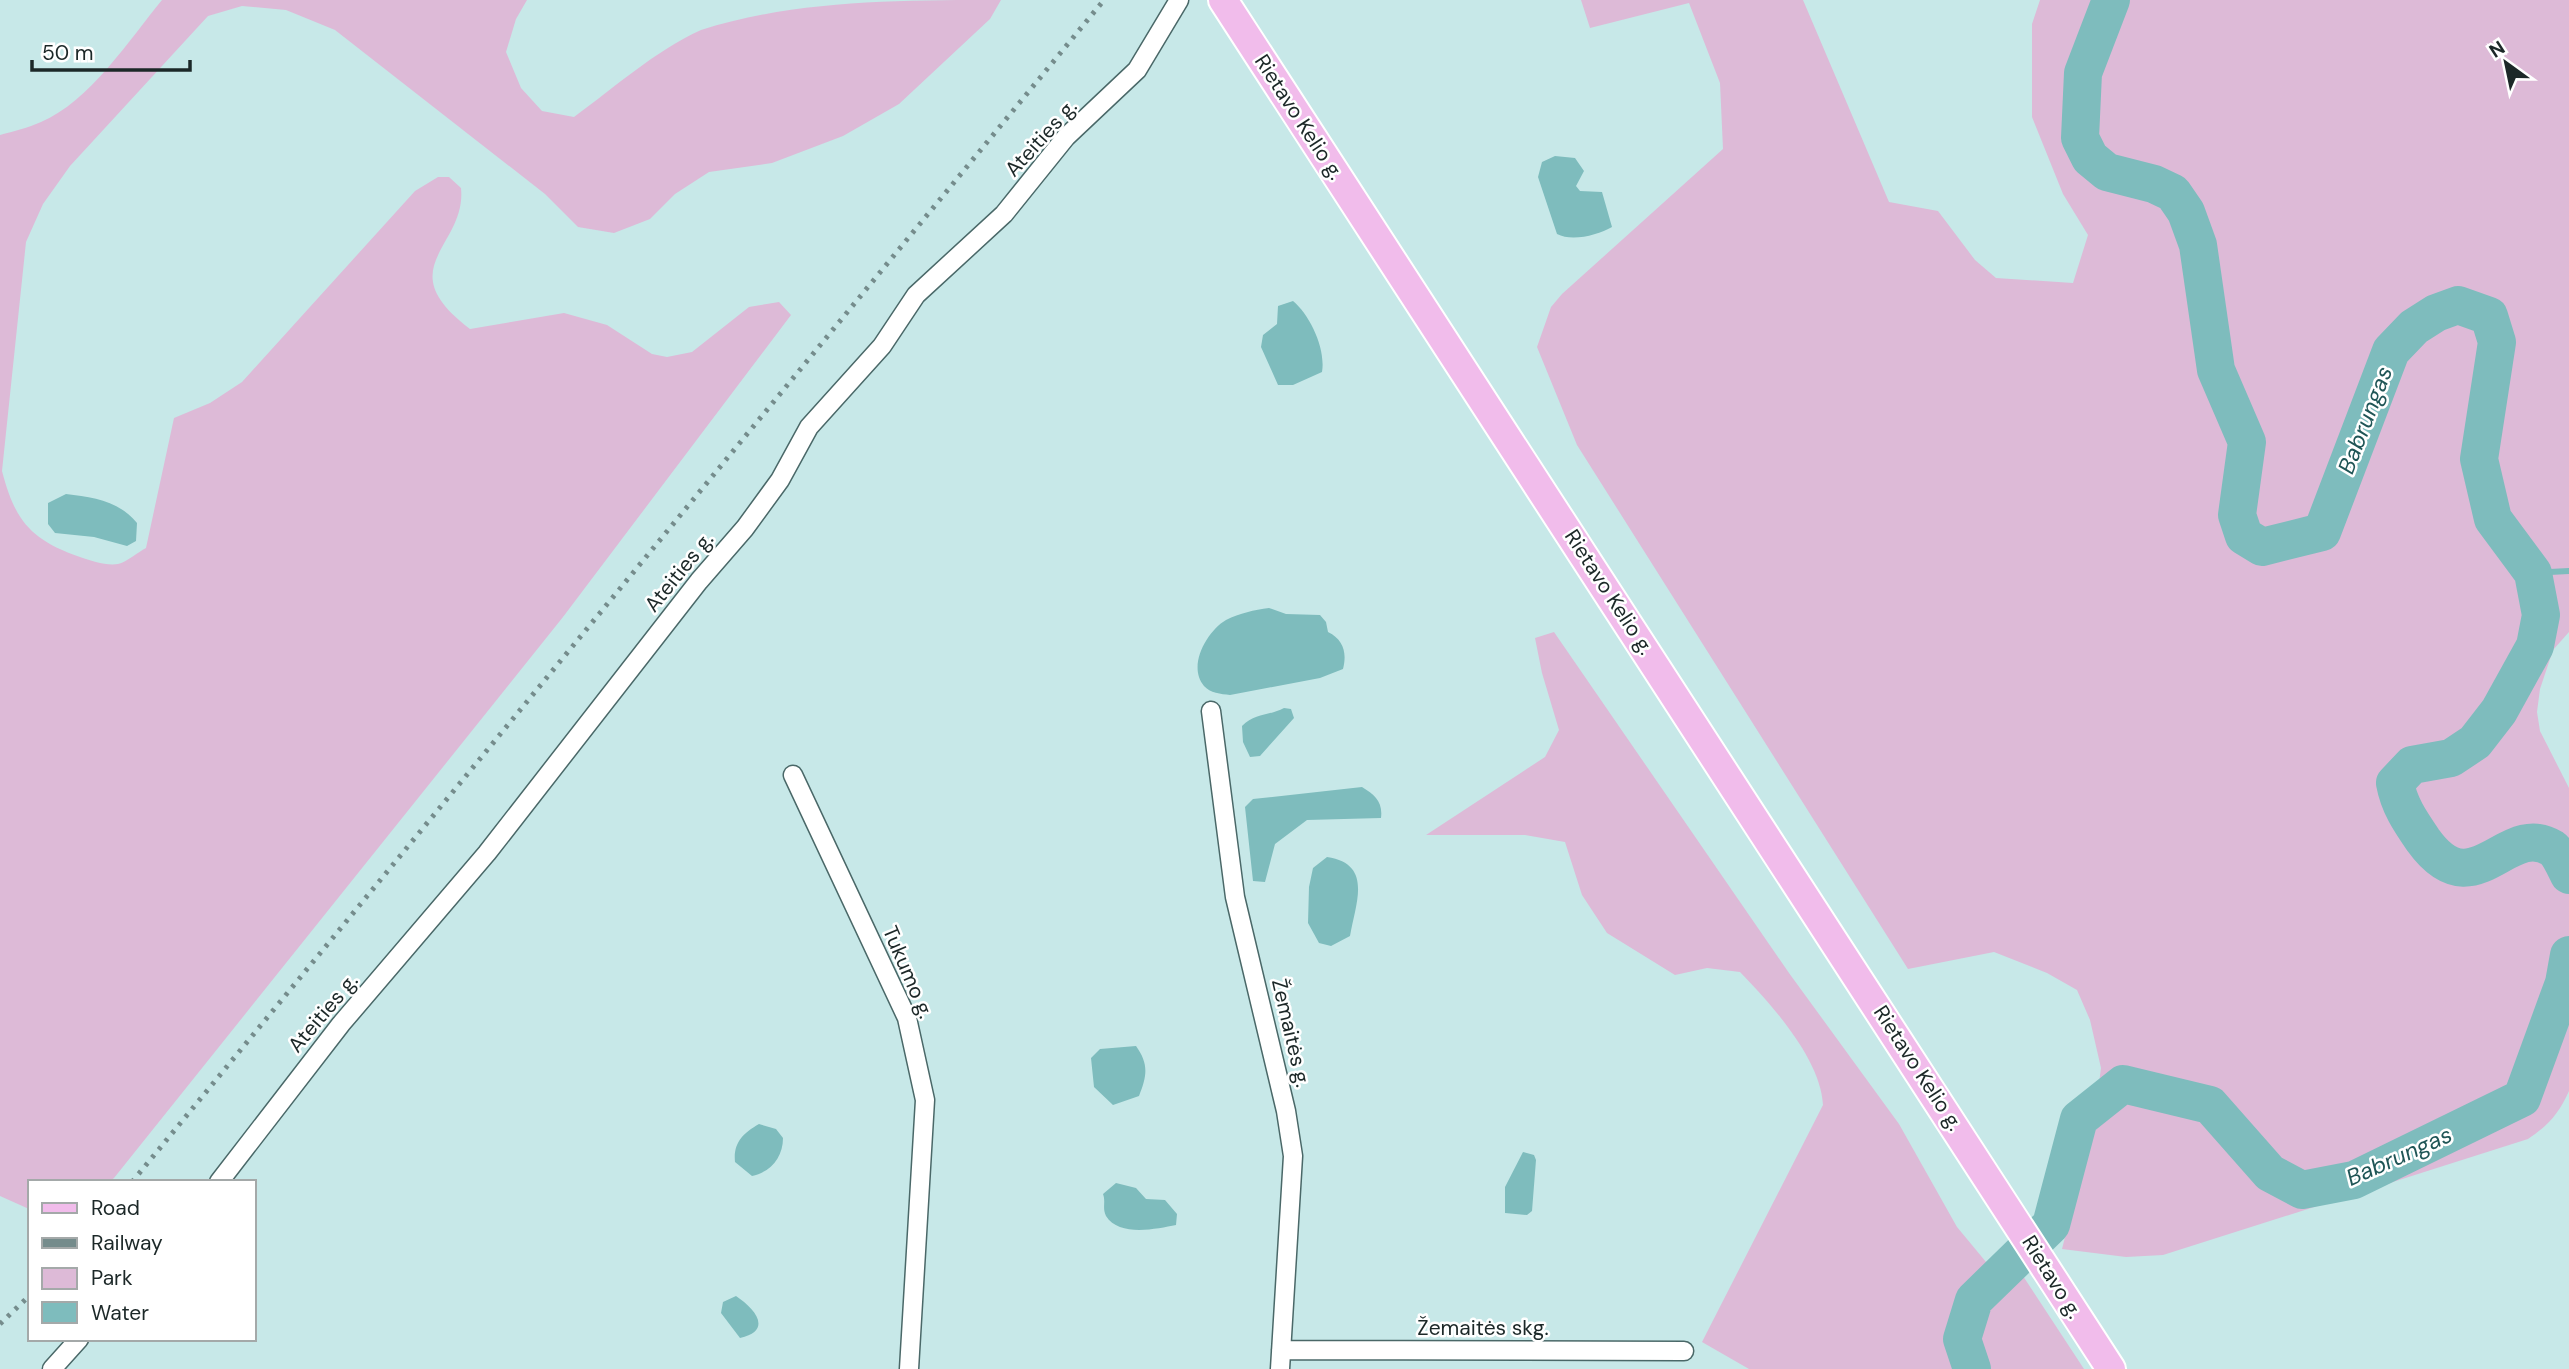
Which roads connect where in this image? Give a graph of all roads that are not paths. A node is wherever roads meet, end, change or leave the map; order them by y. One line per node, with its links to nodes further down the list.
1 (1179, 0): 5 (street, Ateities g.)
2 (1223, 0): 6 (main road, Rietavo Kelio g.)
3 (1211, 711): 8 (street, Žemaitės g.)
4 (793, 775): 11 (street, Tukumo g.)
5 (221, 1180)
6 (1994, 1185): 13 (main road, Rietavo g.)
7 (77, 1341): 10 (street)
8 (1281, 1350): 9 (street, Žemaitės skg.); 12 (street, Žemaitės g.)
9 (1684, 1351)
10 (52, 1369)
11 (909, 1369)
12 (1280, 1369)
13 (2111, 1369)

